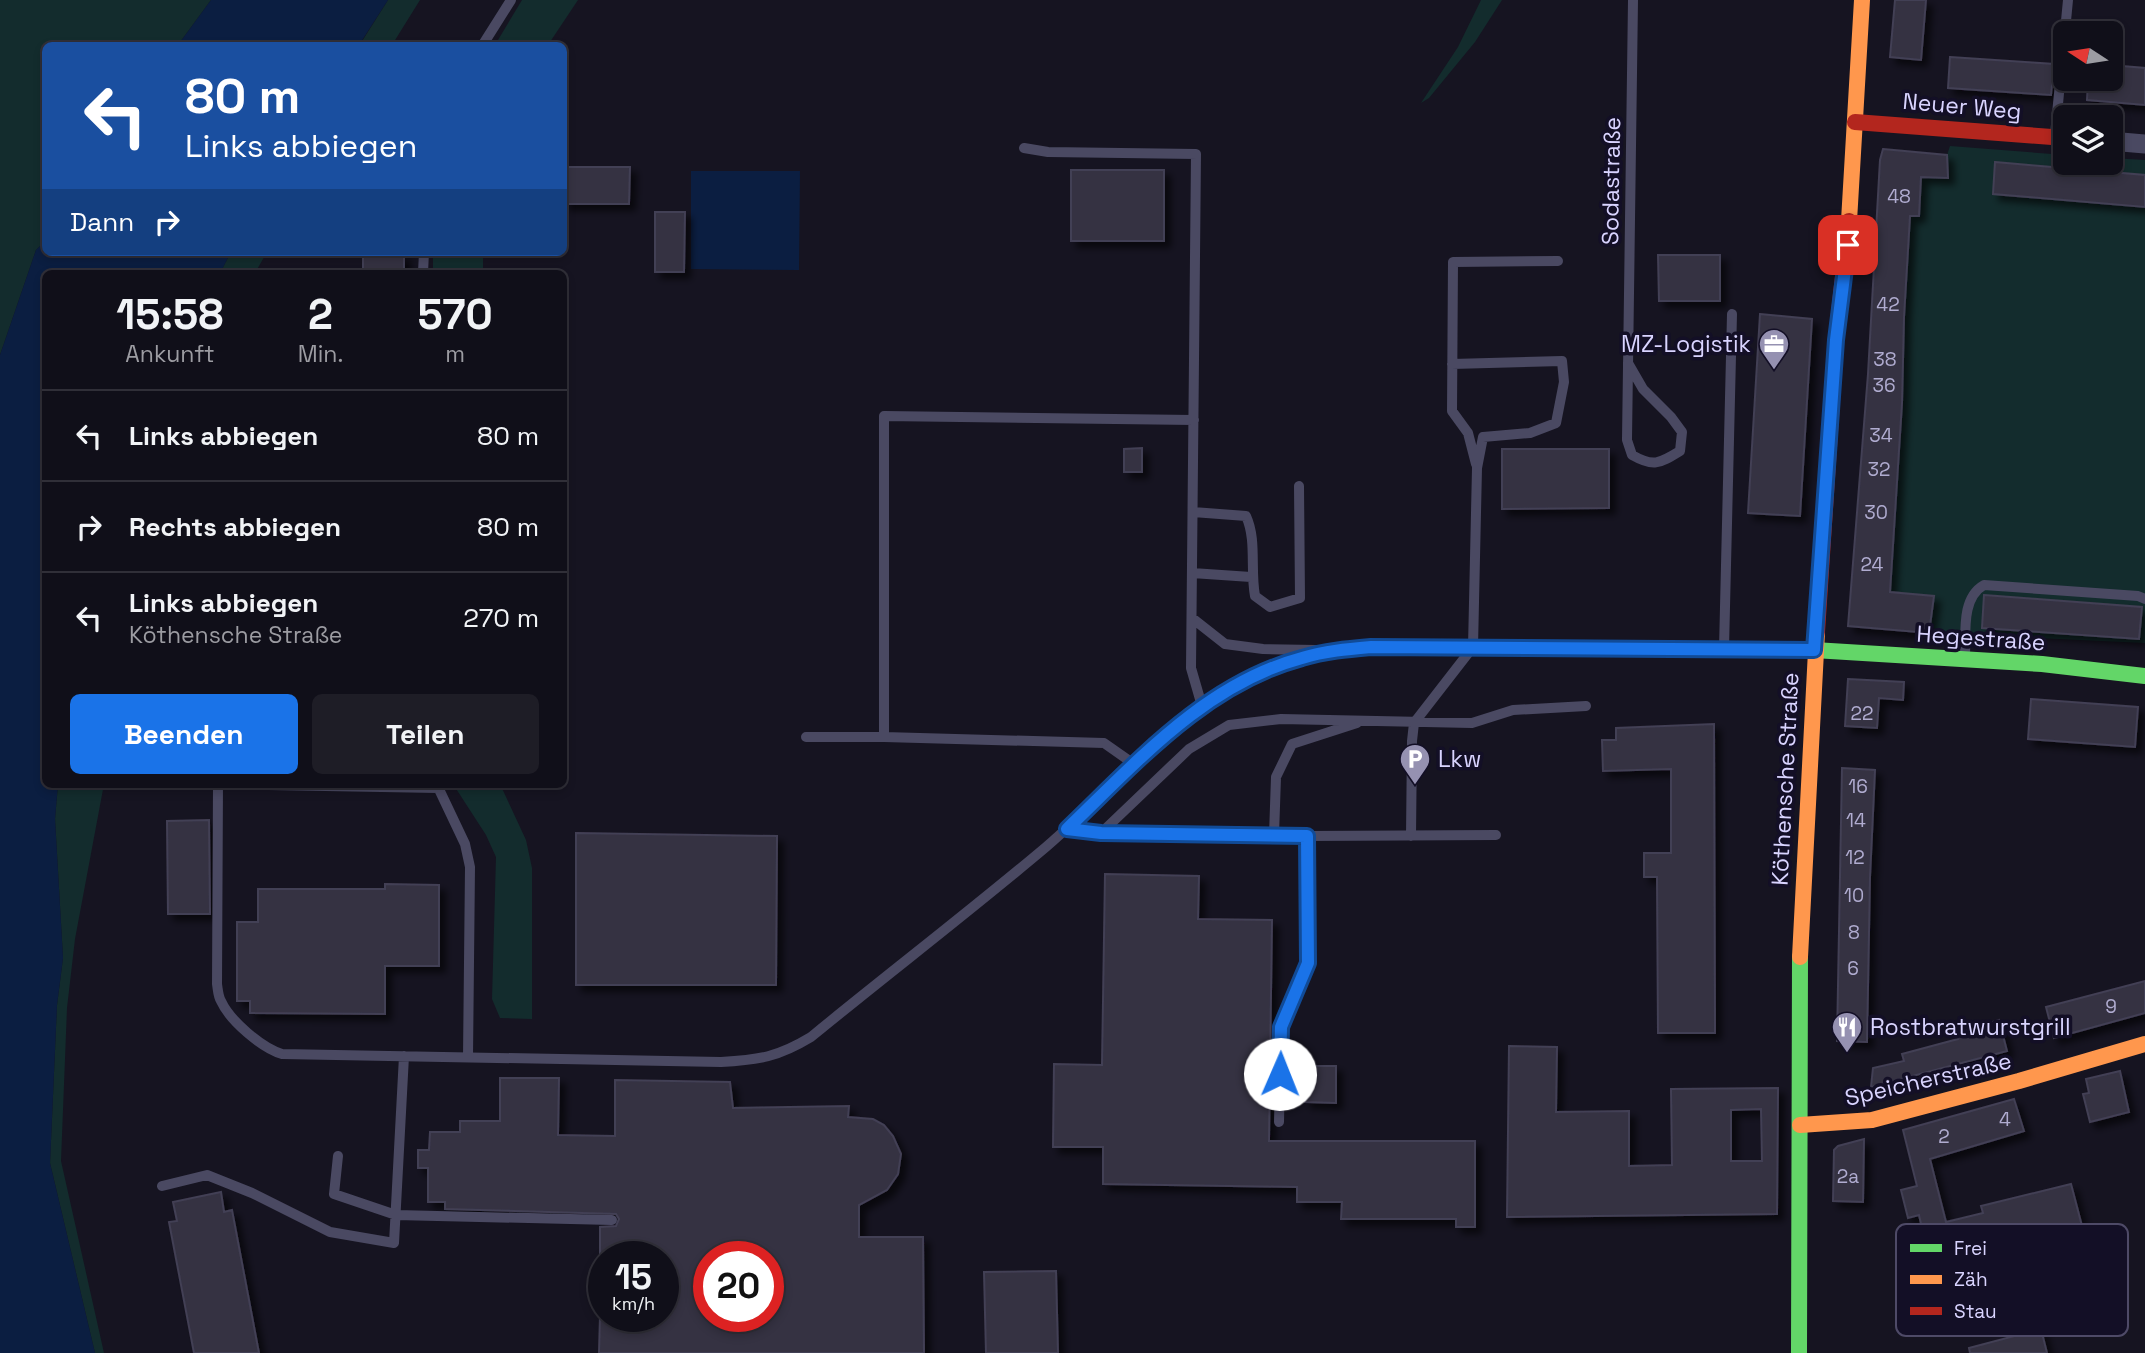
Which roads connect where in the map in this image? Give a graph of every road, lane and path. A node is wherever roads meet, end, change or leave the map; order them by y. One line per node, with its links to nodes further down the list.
1 (511, 0): 5 (lane)
2 (1633, 0): 14 (lane, Sodastraße)
3 (1862, 0): 7 (main road, Köthensche Straße)
4 (2068, 0): 6 (lane)
5 (485, 42)
6 (2062, 105)
7 (1855, 122): 8 (main road, Neuer Weg); 26 (main road, Köthensche Straße)
8 (2053, 137)
9 (2123, 142): 10 (street)
10 (2145, 144)
11 (1024, 149): 16 (lane)
12 (1558, 261): 15 (lane)
13 (1732, 314): 25 (lane)
14 (1628, 363): 14 (lane, Sodastraße)
15 (1452, 364): 17 (lane); 17 (lane)
16 (1194, 421): 19 (lane); 35 (lane)
17 (1478, 468): 24 (lane)
18 (1299, 486): 21 (lane)
19 (1193, 512): 20 (lane); 21 (lane)
20 (1192, 573): 21 (lane); 23 (lane)
21 (1251, 576)
22 (2145, 599): 28 (lane)
23 (1192, 618): 27 (lane); 30 (lane)
24 (1474, 647): 25 (lane); 27 (lane); 33 (lane)
25 (1724, 649): 26 (lane)
26 (1814, 650): 28 (main road, Hegestraße); 49 (main road, Köthensche Straße)
27 (1334, 651): 30 (lane)
28 (1965, 659): 29 (main road, Hegestraße)
29 (2145, 676)
30 (1202, 706): 36 (lane)
31 (1586, 706): 33 (lane)
32 (1368, 720): 33 (lane); 40 (lane); 41 (lane)
33 (1414, 723): 44 (lane)
34 (806, 737): 35 (lane)
35 (884, 737): 36 (lane)
36 (1134, 764): 39 (lane)
37 (218, 788): 46 (lane)
38 (439, 788): 47 (lane)
39 (1067, 829): 40 (lane); 47 (lane)
40 (1101, 833): 41 (lane)
41 (1274, 835): 43 (lane)
42 (1496, 835): 44 (lane)
43 (1307, 836): 44 (lane); 48 (lane)
44 (1411, 836)
45 (2145, 1044): 49 (main road, Speicherstraße)
46 (404, 1056): 47 (lane); 52 (lane)
47 (468, 1057)
48 (1279, 1122)
49 (1800, 1125): 54 (main road, Köthensche Straße)
50 (338, 1156): 52 (lane)
51 (162, 1186): 52 (lane)
52 (396, 1215): 53 (lane)
53 (612, 1220)
54 (1800, 1353)

